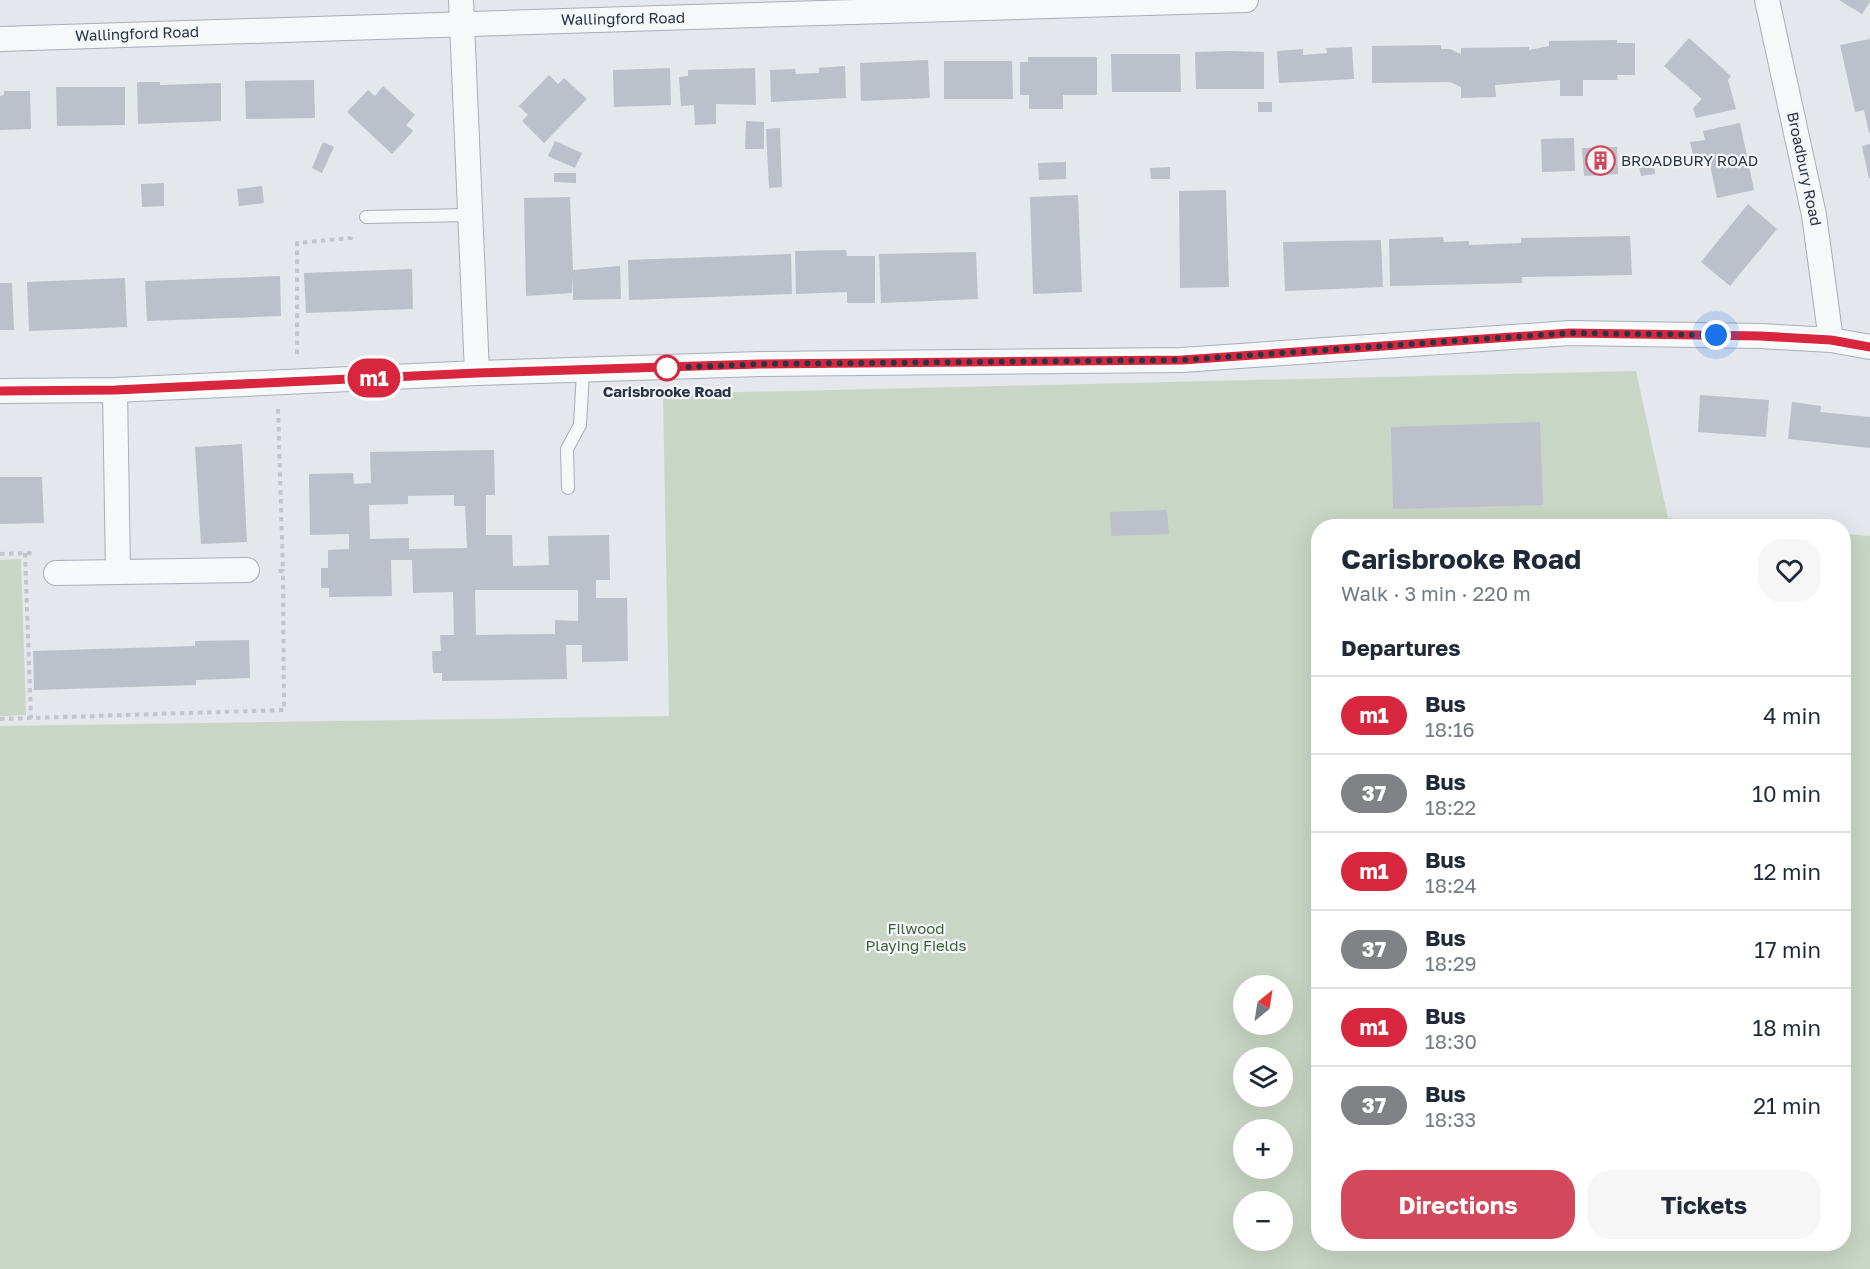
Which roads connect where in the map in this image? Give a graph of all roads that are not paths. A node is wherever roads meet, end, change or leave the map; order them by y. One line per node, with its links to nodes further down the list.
1 (1246, 0): 3 (street, Wallingford Road)
2 (1767, 0): 8 (street, Broadbury Road)
3 (804, 8): 4 (street, Wallingford Road)
4 (462, 11): 5 (street, Wallingford Road); 6 (street)
5 (0, 39)
6 (470, 215): 7 (lane); 11 (street)
7 (366, 217)
8 (1831, 340): 9 (street); 10 (street)
9 (1870, 347)
10 (583, 371): 11 (street); 14 (lane)
11 (477, 373): 12 (street)
12 (115, 390): 13 (street); 16 (street)
13 (0, 391)
14 (568, 488)
15 (247, 570): 16 (street)
16 (118, 572): 17 (street)
17 (56, 573)

